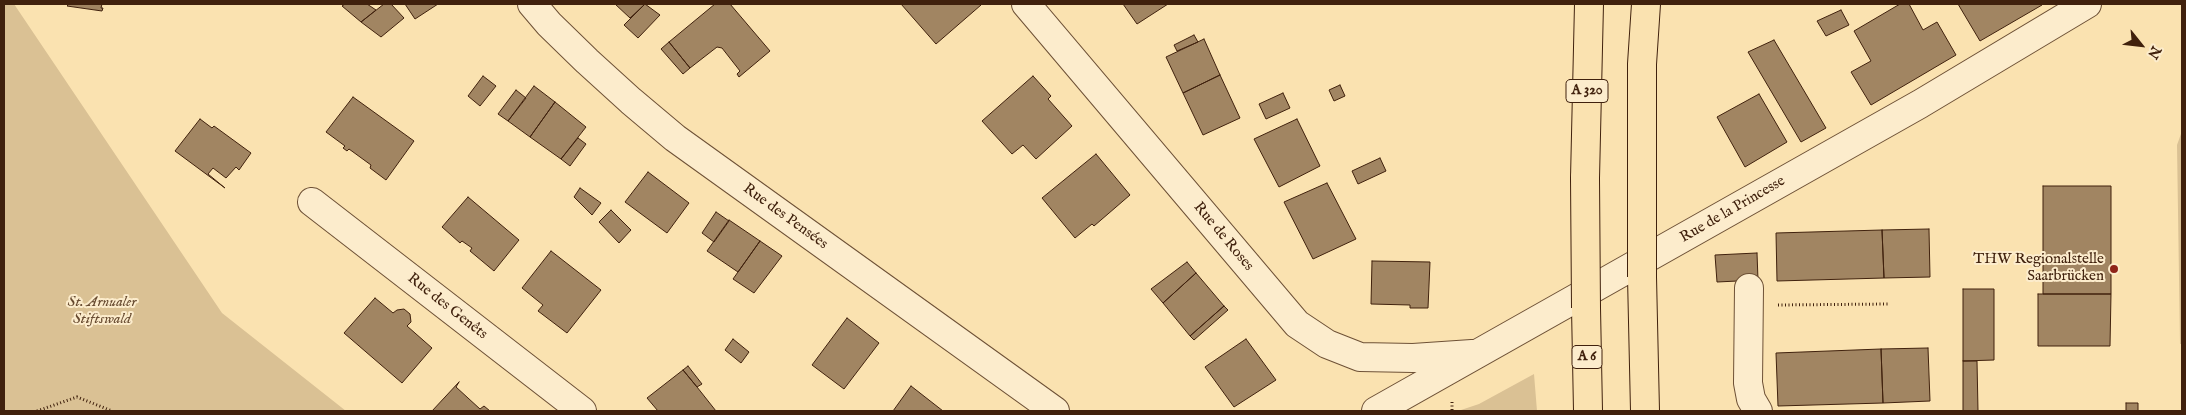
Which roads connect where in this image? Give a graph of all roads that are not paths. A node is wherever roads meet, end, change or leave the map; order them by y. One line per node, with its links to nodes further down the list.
1 (532, 4): 12 (street, Rue des Pensées)
2 (1026, 4): 9 (street, Rue de Roses)
3 (1589, 4): 8 (highway, A 320, bridge)
4 (1646, 4): 14 (highway, bridge)
5 (2087, 4): 9 (street, Rue de la Princesse)
6 (312, 202): 11 (street, Rue des Genêts)
7 (1749, 297): 15 (street)
8 (1586, 308): 10 (highway, A 6)
9 (1480, 354): 13 (street, Rue de la Princesse)
10 (1588, 408)
11 (582, 411)
12 (1055, 411)
13 (1376, 411)
14 (1646, 411)
15 (1758, 411)

